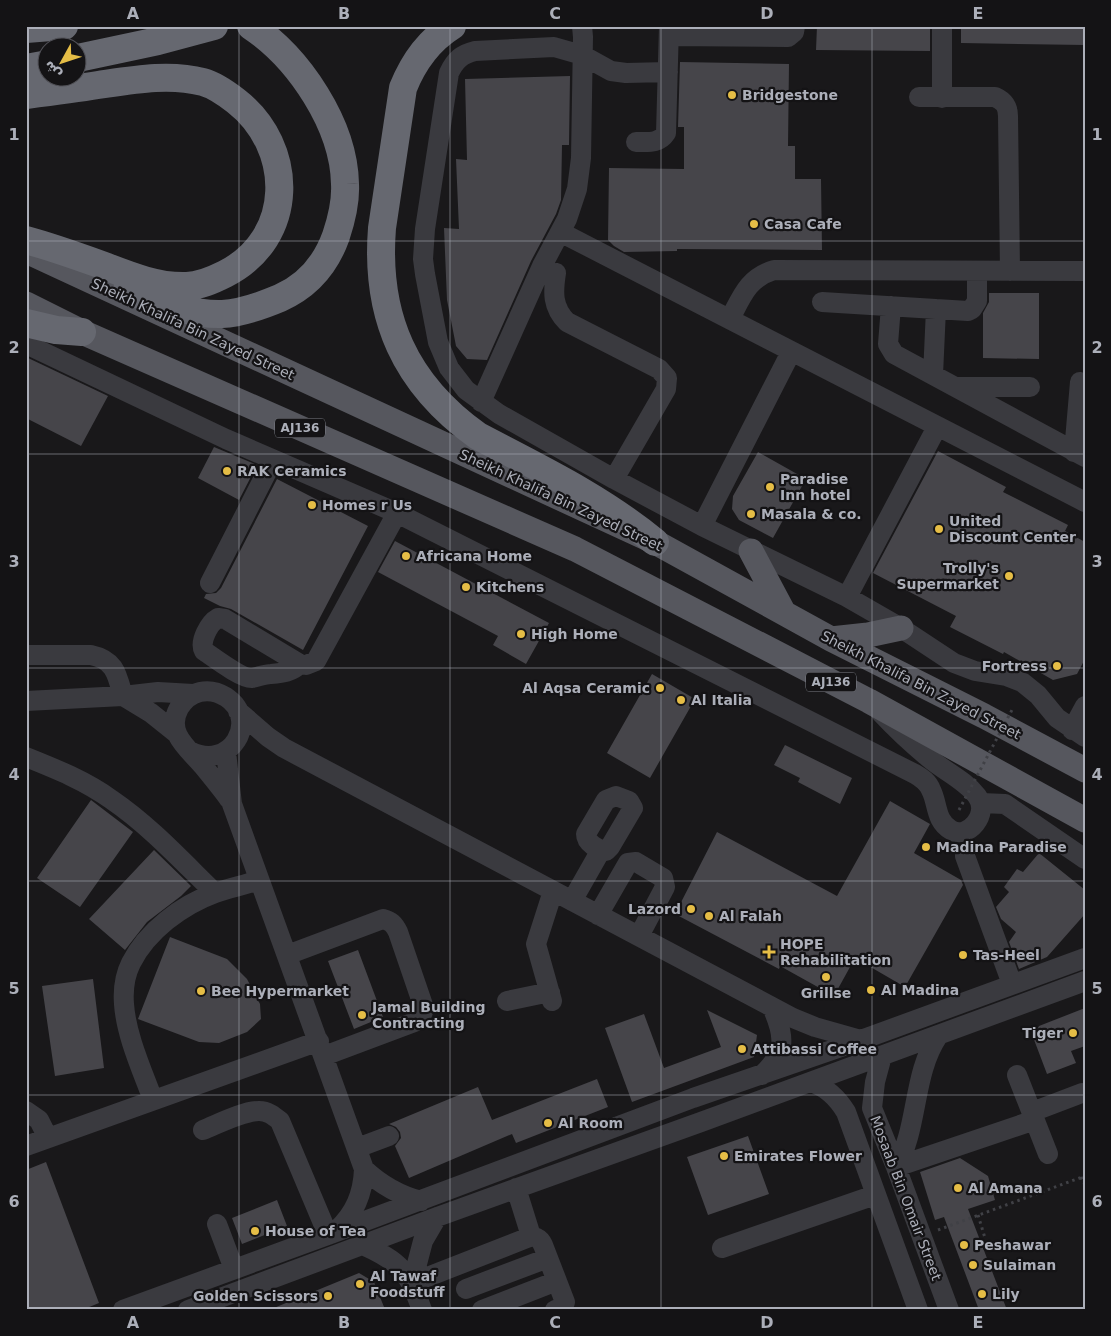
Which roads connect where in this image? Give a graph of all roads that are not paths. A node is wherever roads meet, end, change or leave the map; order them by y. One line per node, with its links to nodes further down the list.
1 (214, 26): 9 (highway)
2 (252, 26): 18 (highway)
3 (452, 26): 44 (highway)
4 (582, 26): 8 (street)
5 (795, 26): 7 (street)
6 (942, 26): 13 (street)
7 (669, 31): 10 (street)
8 (582, 55): 10 (street); 15 (street); 36 (street)
9 (88, 56)
10 (668, 72): 14 (street)
11 (26, 95): 16 (highway)
12 (919, 97): 13 (street)
13 (942, 98): 20 (street)
14 (636, 142)
15 (560, 232): 27 (street); 36 (street)
16 (26, 240)
17 (26, 251): 18 (main road, Sheikh Khalifa Bin Zayed Street / AJ136)
18 (65, 270): 44 (main road, Sheikh Khalifa Bin Zayed Street / AJ136)
19 (977, 271): 20 (street); 26 (street); 27 (street)
20 (1010, 271): 21 (street)
21 (1085, 272)
22 (556, 273): 40 (street)
23 (822, 302): 25 (street)
24 (26, 304): 29 (main road, AJ136)
25 (892, 306): 26 (street); 32 (street)
26 (936, 309): 32 (street)
27 (730, 319): 31 (street)
28 (26, 323): 29 (highway)
29 (82, 332): 56 (main road, AJ136)
30 (26, 344): 39 (street)
31 (791, 352): 37 (street); 43 (street)
32 (933, 375): 34 (street)
33 (1080, 382): 38 (street)
34 (954, 387): 35 (street); 38 (street)
35 (1030, 387)
36 (481, 402): 40 (street)
37 (937, 426): 41 (street); 47 (street)
38 (1080, 454)
39 (273, 460): 42 (street); 46 (street)
40 (614, 479): 43 (street)
41 (1085, 502)
42 (398, 513): 52 (street); 66 (street)
43 (702, 526): 45 (street)
44 (655, 542): 48 (main road, Sheikh Khalifa Bin Zayed Street / AJ136)
45 (751, 551): 47 (street); 48 (main road)
46 (210, 583)
47 (848, 597): 49 (street)
48 (784, 613): 50 (main road, Sheikh Khalifa Bin Zayed Street / AJ136)
49 (901, 628): 50 (main road); 60 (street)
50 (831, 639): 65 (main road, Sheikh Khalifa Bin Zayed Street / AJ136)
51 (26, 654): 54 (street)
52 (300, 664)
53 (193, 694): 54 (street); 58 (street); 59 (street)
54 (123, 696): 55 (street); 59 (street)
55 (26, 701)
56 (869, 701): 66 (street); 68 (main road, AJ136)
57 (1085, 706): 60 (street)
58 (238, 711): 61 (street); 62 (street)
59 (176, 733): 63 (street)
60 (1078, 733)
61 (284, 748): 62 (street); 73 (street)
62 (229, 749): 63 (street); 67 (street)
63 (190, 752): 67 (street)
64 (26, 756): 74 (street)
65 (1085, 770)
66 (981, 803): 71 (street)
67 (232, 804): 72 (street)
68 (1085, 820)
69 (601, 850): 75 (street)
70 (965, 856): 80 (street)
71 (1085, 859)
72 (259, 880): 74 (street); 78 (street)
73 (553, 891): 75 (street); 82 (street)
74 (215, 893): 92 (street)
75 (572, 901): 76 (street)
76 (598, 915): 77 (street); 77 (street)
77 (639, 936): 83 (street)
78 (287, 955): 86 (street); 86 (street)
79 (1085, 958): 80 (street)
80 (1012, 984): 85 (street)
81 (1083, 986): 84 (street)
82 (507, 1001)
83 (772, 1007): 85 (street); 88 (street)
84 (938, 1036): 87 (street); 103 (street)
85 (861, 1040): 88 (street)
86 (321, 1049): 92 (street); 101 (street)
87 (882, 1056): 90 (street); 93 (street, Mosaab Bin Omair Street)
88 (762, 1075): 107 (street)
89 (1017, 1075): 96 (street)
90 (811, 1082): 95 (street, Mosaab Bin Omair Street); 105 (street)
91 (1082, 1093): 96 (street)
92 (152, 1100): 99 (street)
93 (872, 1108): 95 (street); 103 (street, Mosaab Bin Omair Street)
94 (26, 1111): 99 (street)
95 (846, 1112): 106 (street, Mosaab Bin Omair Street)
96 (1033, 1116): 102 (street); 103 (street)
97 (203, 1130): 110 (street)
98 (389, 1136): 101 (street)
99 (48, 1138): 100 (street)
100 (26, 1146)
101 (358, 1148): 104 (street)
102 (1048, 1154)
103 (896, 1167): 127 (street, Mosaab Bin Omair Street)
104 (364, 1169): 107 (street); 110 (street)
105 (516, 1188): 108 (street); 111 (street)
106 (876, 1195): 113 (street); 126 (street, Mosaab Bin Omair Street)
107 (421, 1200): 110 (street)
108 (437, 1217): 112 (street); 118 (street)
109 (217, 1224): 116 (street)
110 (331, 1234): 116 (street)
111 (531, 1236): 114 (street); 115 (street)
112 (363, 1245): 118 (street); 121 (street)
113 (722, 1248)
114 (548, 1258): 117 (street); 119 (street)
115 (456, 1266): 118 (street); 119 (street)
116 (234, 1269): 120 (street)
117 (557, 1281): 124 (street); 125 (street)
118 (412, 1282): 122 (street)
119 (466, 1289): 123 (street)
120 (123, 1310)
121 (188, 1310)
122 (422, 1310)
123 (474, 1310)
124 (482, 1310)
125 (555, 1310)
126 (918, 1310)
127 (949, 1310)

